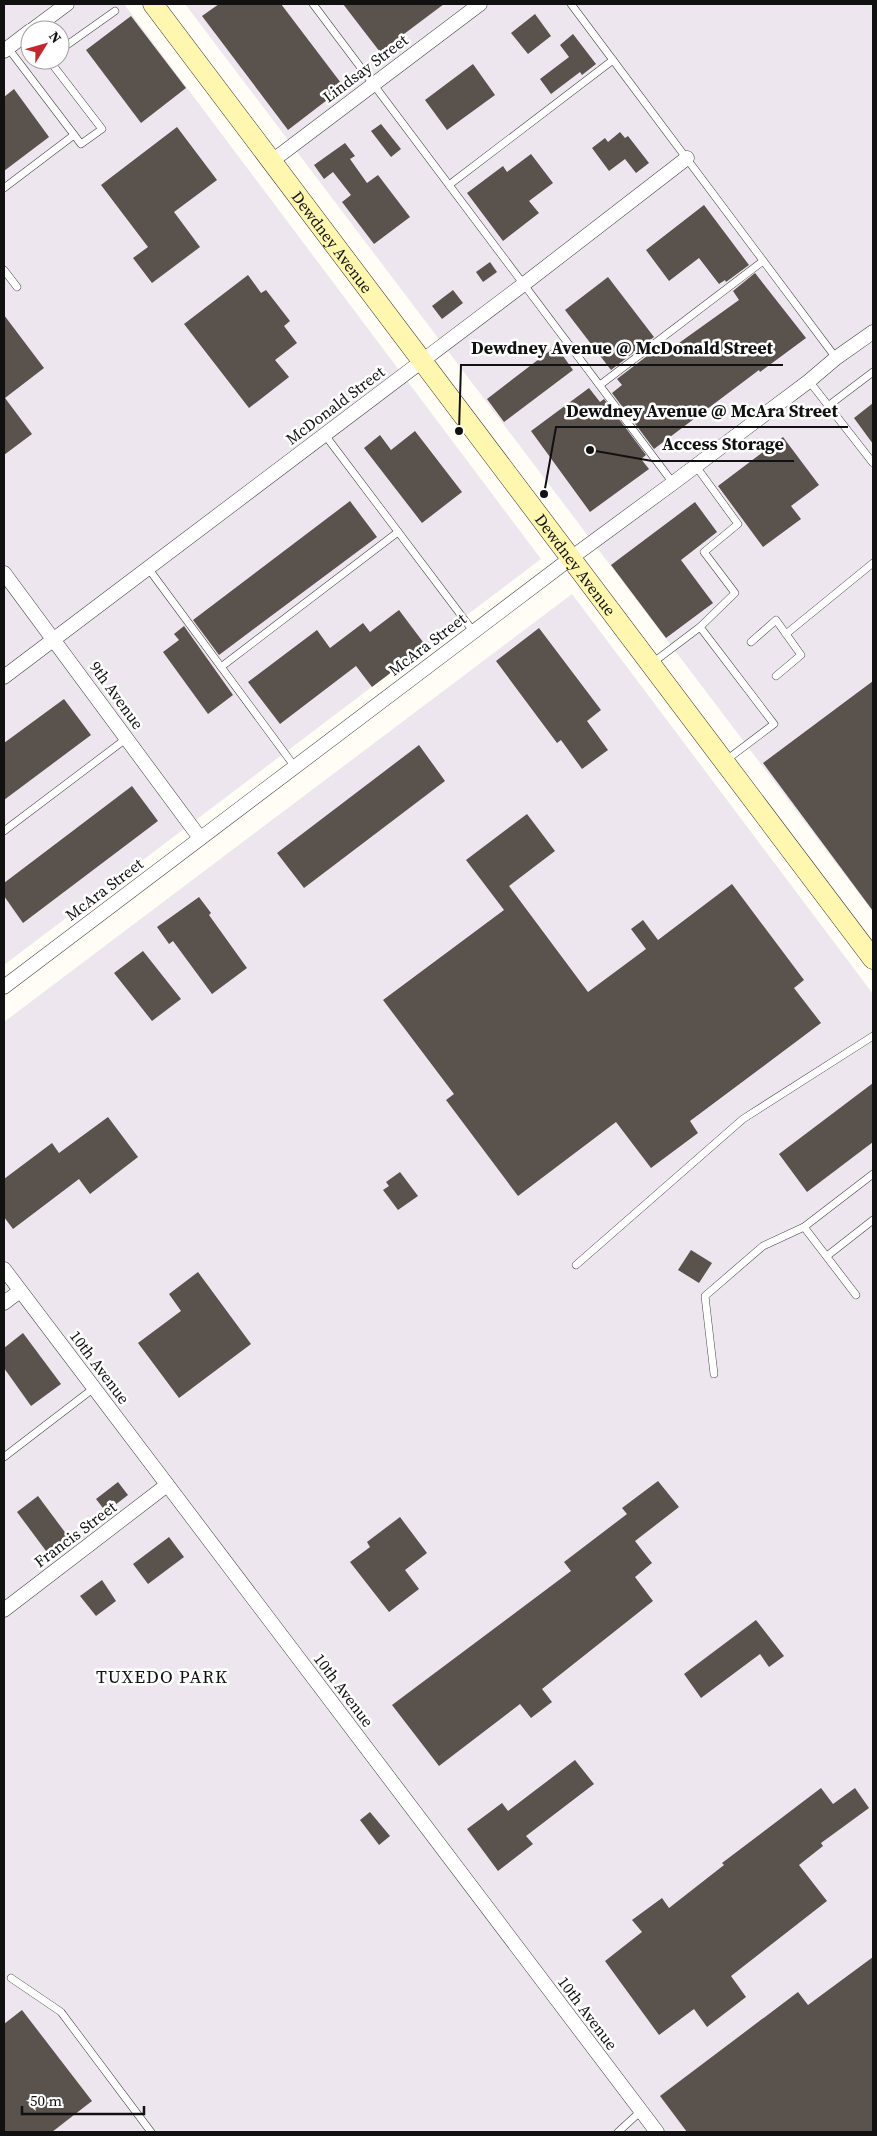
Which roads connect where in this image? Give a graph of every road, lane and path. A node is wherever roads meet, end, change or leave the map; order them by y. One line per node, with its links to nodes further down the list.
1 (66, 4): 7 (street)
2 (153, 4): 16 (street, Dewdney Avenue)
3 (313, 4): 13 (lane)
4 (480, 4): 13 (street, Lindsay Street)
5 (570, 4): 11 (lane)
6 (115, 11): 9 (lane)
7 (45, 20)
8 (20, 39): 10 (street)
9 (70, 43)
10 (6, 49): 14 (lane)
11 (613, 60): 15 (lane); 17 (lane)
12 (57, 70): 14 (lane)
13 (373, 84): 16 (street, Lindsay Street); 17 (lane)
14 (74, 135): 18 (lane)
15 (687, 158): 19 (lane); 21 (street, McDonald Street)
16 (272, 161): 25 (street, Dewdney Avenue)
17 (449, 185): 21 (lane)
18 (4, 188)
19 (763, 260): 24 (lane); 28 (lane)
20 (4, 270): 22 (lane)
21 (524, 284): 25 (street, McDonald Street); 28 (lane)
22 (17, 287)
23 (873, 332): 24 (street, McAra Street)
24 (836, 358): 27 (street, McAra Street)
25 (422, 361): 30 (street, McDonald Street); 35 (street, Dewdney Avenue)
26 (873, 372): 29 (lane)
27 (809, 381): 29 (lane); 32 (street, McAra Street)
28 (600, 385): 33 (lane)
29 (828, 406): 31 (lane)
30 (325, 434): 34 (lane); 37 (street, McDonald Street)
31 (873, 464)
32 (696, 465): 33 (street, McAra Street); 39 (lane)
33 (673, 483): 35 (street, McAra Street)
34 (398, 532): 40 (lane); 45 (lane)
35 (571, 558): 40 (street, McAra Street); 44 (street, Dewdney Avenue)
36 (873, 563): 41 (lane)
37 (148, 568): 42 (street, McDonald Street); 45 (lane)
38 (4, 573): 42 (street, 9th Avenue)
39 (700, 627): 44 (lane); 49 (lane)
40 (473, 631): 50 (street, McAra Street)
41 (786, 634): 43 (lane); 46 (lane)
42 (54, 639): 47 (street, McDonald Street); 48 (street, 9th Avenue)
43 (751, 642)
44 (651, 664): 49 (street, Dewdney Avenue)
45 (221, 667): 50 (lane)
46 (776, 676)
47 (4, 677)
48 (127, 738): 51 (lane); 52 (street, 9th Avenue)
49 (724, 761): 53 (street, Dewdney Avenue)
50 (295, 766): 52 (street, McAra Street)
51 (4, 831)
52 (200, 838): 54 (street, McAra Street)
53 (873, 959)
54 (4, 987)
55 (873, 1036): 60 (lane)
56 (873, 1174): 58 (lane)
57 (873, 1220): 59 (lane)
58 (804, 1227): 59 (lane); 65 (lane)
59 (827, 1256): 63 (lane)
60 (576, 1265)
61 (4, 1269): 62 (street, 10th Avenue)
62 (20, 1290): 64 (street); 66 (street, 10th Avenue)
63 (856, 1296)
64 (4, 1303)
65 (714, 1374)
66 (94, 1388): 67 (lane); 68 (street, 10th Avenue)
67 (4, 1457)
68 (167, 1485): 69 (street, Francis Street); 71 (street, 10th Avenue)
69 (4, 1610)
70 (11, 1978): 72 (lane)
71 (641, 2111): 73 (lane); 74 (street, 10th Avenue)
72 (151, 2132)
73 (618, 2132)
74 (657, 2132)

